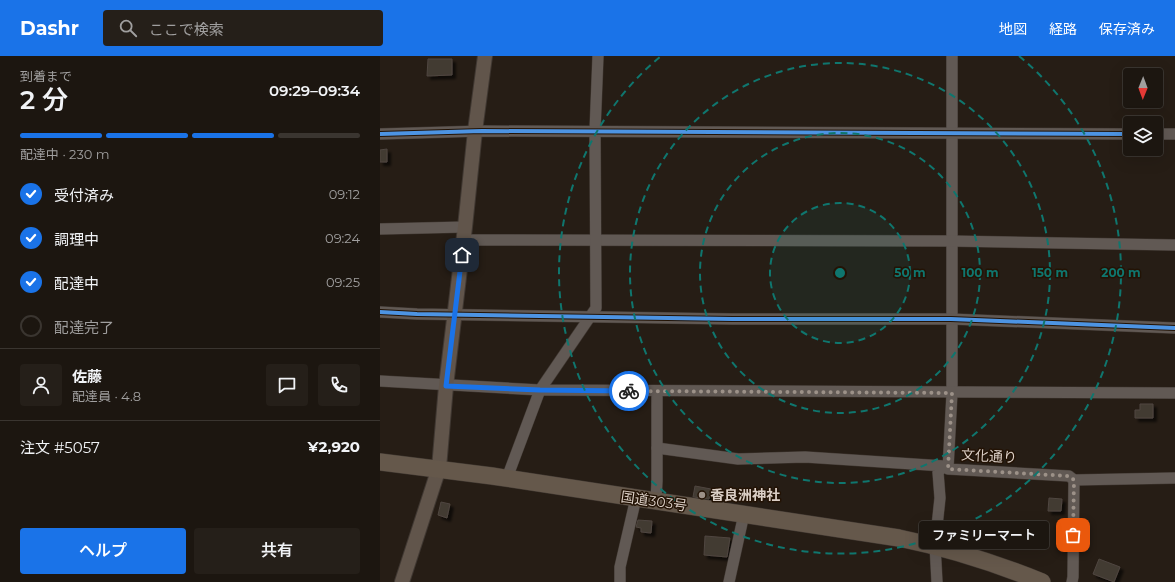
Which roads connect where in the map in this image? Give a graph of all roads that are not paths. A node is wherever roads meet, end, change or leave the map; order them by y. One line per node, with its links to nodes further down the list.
1 (485, 56): 4 (main road)
2 (598, 56): 5 (street)
3 (952, 56): 7 (street, 文化通り)
4 (475, 131): 5 (street); 6 (street); 12 (main road)
5 (596, 132): 7 (street); 13 (street)
6 (380, 134)
7 (952, 134): 8 (street); 14 (street, 文化通り)
8 (1123, 134)
9 (1163, 134): 10 (street)
10 (1175, 134)
11 (380, 228): 12 (street)
12 (464, 233): 13 (street); 17 (main road)
13 (595, 240): 14 (street); 18 (street)
14 (951, 241): 15 (street); 19 (street, 文化通り)
15 (1175, 245)
16 (380, 312): 17 (street)
17 (455, 314): 18 (street); 22 (main road)
18 (591, 316): 19 (street); 23 (street)
19 (951, 319): 20 (street); 25 (street, 文化通り)
20 (1175, 328)
21 (380, 381): 22 (street)
22 (446, 386): 23 (street); 29 (main road)
23 (540, 390): 24 (street); 30 (street)
24 (657, 391): 25 (street); 27 (street)
25 (952, 393): 26 (street); 32 (street, 文化通り)
26 (1175, 393)
27 (657, 448): 34 (street); 36 (street)
28 (380, 462): 29 (highway, 国道303号)
29 (439, 468): 30 (highway, 国道303号); 37 (main road)
30 (507, 478): 33 (highway, 国道303号)
31 (1175, 478): 32 (street)
32 (1074, 480): 42 (street)
33 (636, 498): 34 (highway, 国道303号); 38 (street)
34 (656, 500): 35 (highway, 国道303号)
35 (744, 514): 36 (highway, 国道303号); 39 (street)
36 (935, 545): 40 (street); 41 (highway, 国道303号)
37 (402, 582)
38 (620, 582)
39 (729, 582)
40 (937, 582)
41 (1042, 582)
42 (1072, 582)

